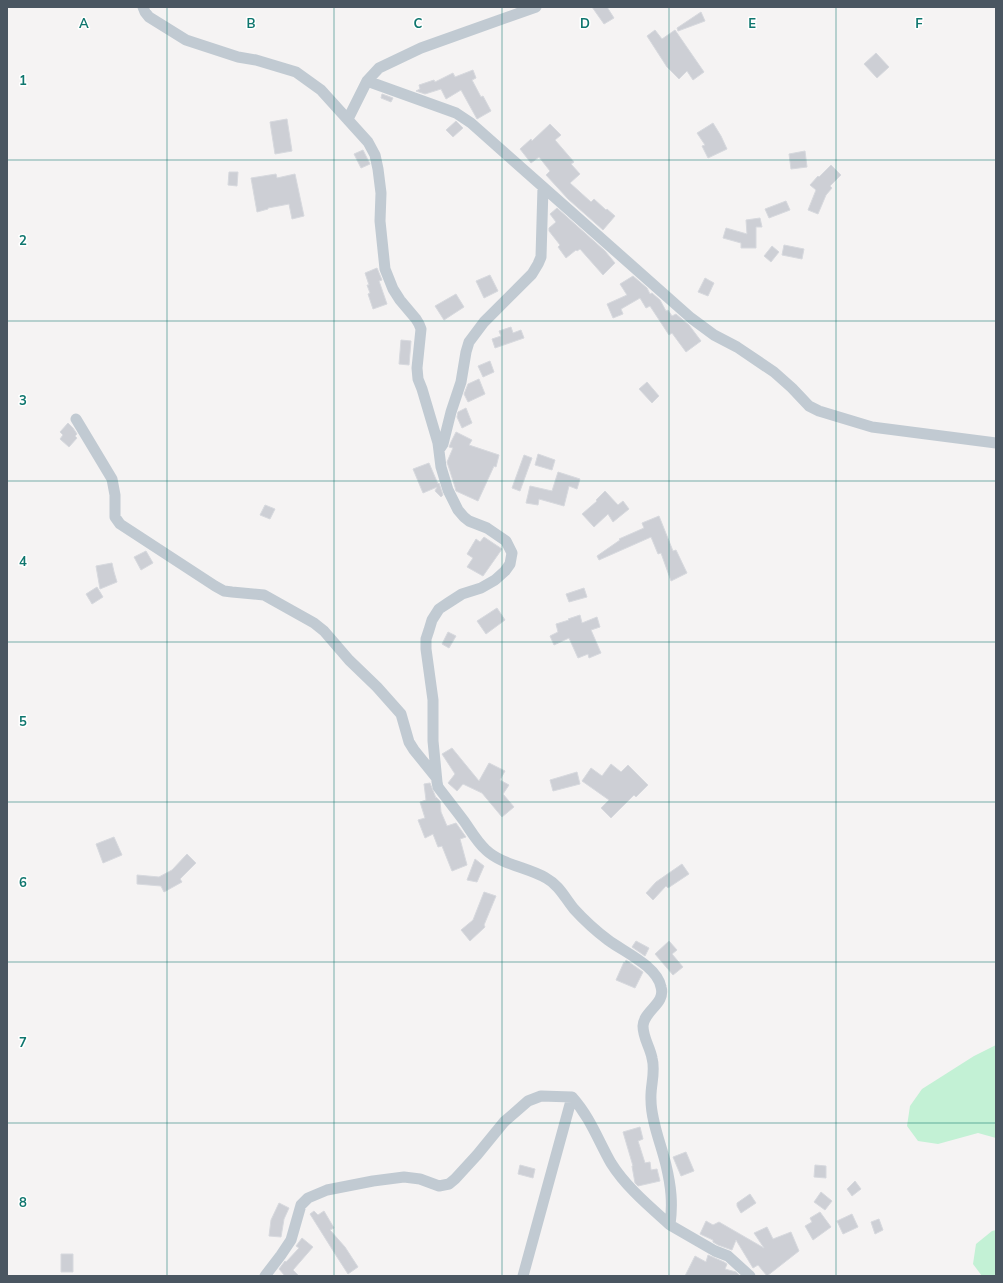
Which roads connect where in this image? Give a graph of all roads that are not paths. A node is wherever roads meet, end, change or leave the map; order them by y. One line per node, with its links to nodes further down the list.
1 (143, 7): 4 (street)
2 (536, 7): 3 (street)
3 (367, 81): 4 (street); 5 (street)
4 (348, 119): 8 (street)
5 (543, 187): 7 (street); 8 (street)
6 (76, 419): 9 (street)
7 (996, 444)
8 (439, 450): 9 (street)
9 (435, 776): 11 (street)
10 (572, 1096): 11 (street); 12 (street); 13 (street)
11 (670, 1225): 14 (street)
12 (265, 1276)
13 (523, 1276)
14 (750, 1276)

